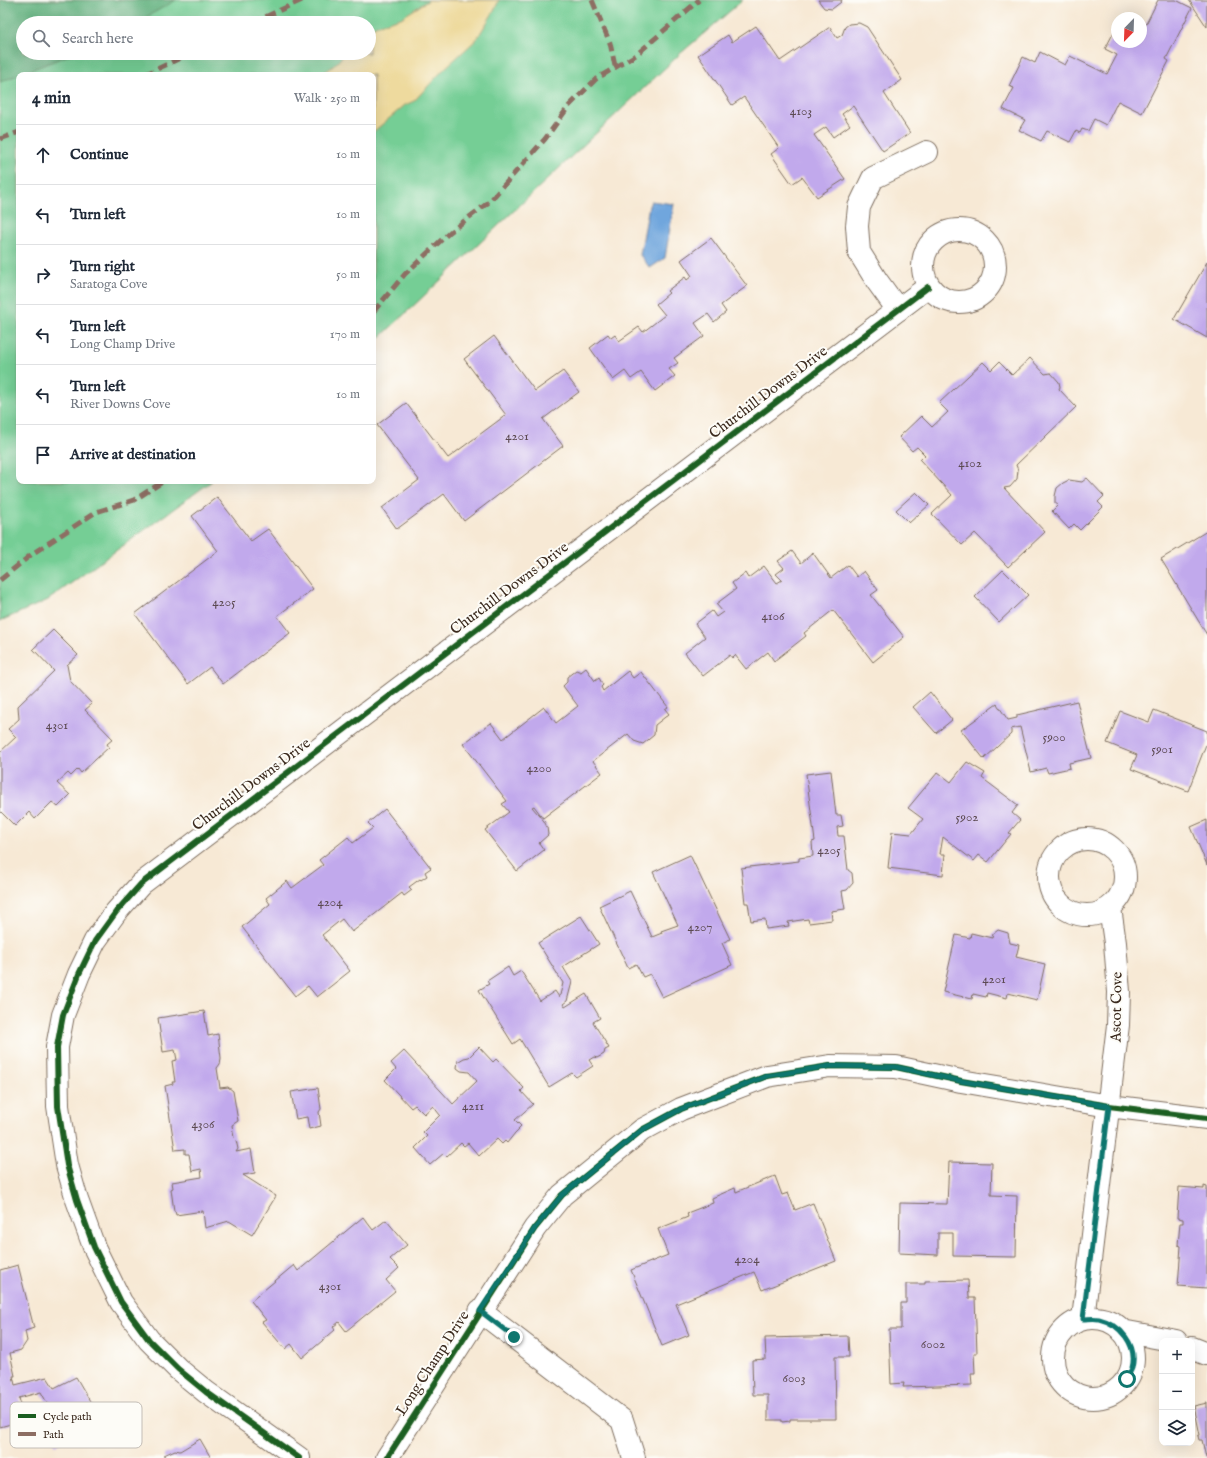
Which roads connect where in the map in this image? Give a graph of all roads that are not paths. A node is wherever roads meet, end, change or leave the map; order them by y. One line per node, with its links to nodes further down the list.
1 (927, 152): 3 (street)
2 (928, 287): 3 (street, Churchill Downs Drive)
3 (898, 310): 13 (street, Churchill Downs Drive)
4 (1110, 908): 5 (street, Ascot Cove)
5 (1109, 1106): 6 (street, Long Champ Drive); 7 (street, Long Champ Drive); 8 (street, Ascot Cove)
6 (1207, 1118)
7 (480, 1311): 14 (street, Long Champ Drive); 15 (street)
8 (1083, 1319): 9 (street); 9 (street)
9 (1122, 1331): 10 (street)
10 (1160, 1338)
11 (1195, 1349): 12 (street)
12 (1207, 1354)
13 (299, 1458)
14 (387, 1458)
15 (634, 1458)

